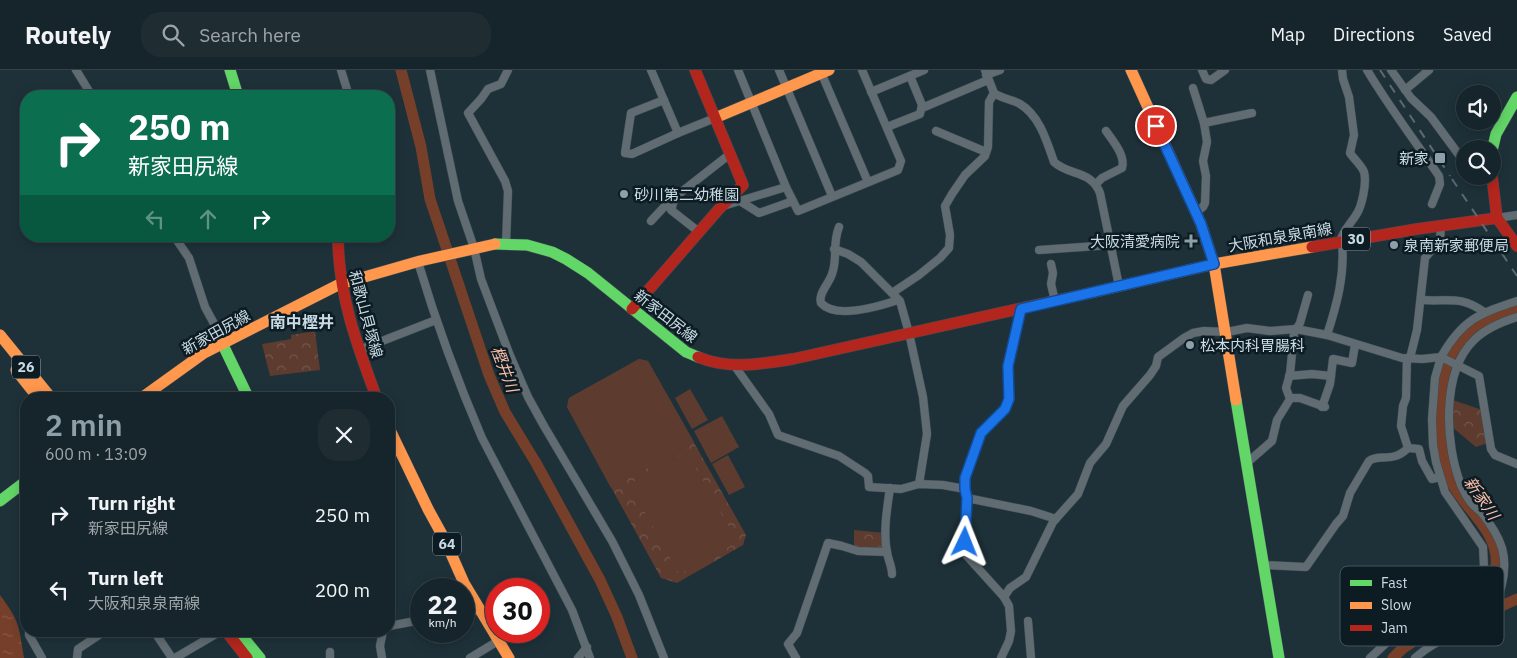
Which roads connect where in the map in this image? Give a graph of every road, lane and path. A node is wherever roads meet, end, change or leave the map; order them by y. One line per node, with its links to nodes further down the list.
1 (76, 70): 25 (street)
2 (230, 70): 26 (main road)
3 (341, 70): 27 (street)
4 (430, 70): 71 (street)
5 (508, 70): 68 (street)
6 (651, 70): 32 (street)
7 (695, 70): 36 (main road)
8 (738, 70): 33 (street)
9 (779, 70): 23 (street)
10 (862, 70): 29 (street)
11 (924, 70): 22 (street)
12 (1000, 70): 21 (street)
13 (1131, 70): 58 (main road, 大阪和泉泉南線)
14 (1202, 70): 15 (street)
15 (1225, 70)
16 (1342, 70): 67 (street)
17 (1367, 70): 55 (street)
18 (1391, 70): 28 (street)
19 (1429, 70): 28 (street)
20 (824, 71): 23 (main road); 46 (street)
21 (986, 75): 30 (street); 34 (street)
22 (910, 76): 29 (street); 34 (street)
23 (786, 88): 33 (main road); 51 (street)
24 (1193, 88): 37 (street)
25 (88, 90)
26 (235, 90)
27 (347, 90)
28 (1406, 90): 43 (street)
29 (871, 92): 38 (street)
30 (994, 93): 44 (street); 47 (street)
31 (1517, 97): 42 (main road)
32 (664, 100): 41 (street); 41 (street)
33 (752, 102): 36 (main road); 50 (street)
34 (922, 108): 38 (street)
35 (1252, 114): 37 (street)
36 (715, 118): 41 (street); 45 (main road)
37 (1204, 123): 58 (street)
38 (886, 127): 46 (street)
39 (936, 131): 44 (street)
40 (1106, 131): 47 (street)
41 (678, 133)
42 (1495, 140)
43 (1456, 151)
44 (986, 152): 79 (street)
45 (730, 154): 48 (main road); 56 (street)
46 (868, 182): 51 (street)
47 (1096, 184): 69 (street)
48 (742, 185): 52 (street); 57 (main road)
49 (1493, 185): 60 (main road)
50 (786, 186): 52 (street); 54 (street)
51 (832, 196): 54 (street)
52 (749, 198): 53 (street)
53 (740, 201): 54 (street); 57 (street)
54 (793, 201)
55 (1432, 204)
56 (671, 206): 61 (street); 64 (street)
57 (721, 207): 64 (main road)
58 (1196, 212): 76 (main road, 大阪和泉泉南線)
59 (1517, 215): 60 (street)
60 (1497, 218): 62 (main road, 大阪和泉泉南線 / 30); 70 (main road)
61 (651, 221)
62 (1441, 226): 67 (main road, 大阪和泉泉南線 / 30); 82 (street)
63 (839, 227): 72 (street)
64 (699, 232): 85 (main road)
65 (178, 242): 95 (street)
66 (338, 242): 77 (main road, 和歌山貝塚線)
67 (1341, 242): 76 (main road, 大阪和泉泉南線 / 30); 94 (street)
68 (506, 244): 71 (main road, 新家田尻線); 85 (main road, 新家田尻線)
69 (1111, 245): 73 (street); 78 (street)
70 (1517, 246)
71 (473, 248): 74 (main road, 新家田尻線); 157 (street)
72 (834, 249): 79 (street); 81 (street)
73 (1040, 250)
74 (419, 261): 77 (main road, 新家田尻線); 89 (street)
75 (1051, 264): 84 (street)
76 (1214, 264): 78 (main road, 新家田尻線); 91 (main road)
77 (340, 284): 95 (main road, 新家田尻線); 98 (main road, 和歌山貝塚線)
78 (1119, 286): 84 (main road, 新家田尻線)
79 (892, 293): 81 (street)
80 (1308, 295): 90 (street)
81 (898, 300): 92 (street)
82 (1422, 300): 87 (street); 100 (street)
83 (1517, 300): 87 (street)
84 (1055, 302): 86 (main road, 新家田尻線)
85 (632, 309): 101 (main road, 新家田尻線)
86 (1021, 309): 92 (main road, 新家田尻線); 119 (street)
87 (1484, 312): 99 (street)
88 (1517, 317): 102 (street)
89 (436, 320): 98 (street); 146 (street)
90 (1296, 329): 91 (street); 94 (street); 103 (street)
91 (1226, 332): 113 (main road); 122 (street)
92 (909, 333): 101 (main road, 新家田尻線); 116 (street)
93 (0, 335): 106 (main road, 26)
94 (1327, 336): 96 (street)
95 (223, 343): 107 (main road, 新家田尻線); 108 (main road)
96 (1355, 344): 100 (street); 104 (street)
97 (0, 350): 105 (main road, 26)
98 (359, 350): 109 (main road, 和歌山貝塚線)
99 (1442, 357): 100 (street); 102 (street); 125 (street)
100 (1409, 358): 112 (street)
101 (734, 365): 118 (street)
102 (1456, 365): 114 (street); 126 (street)
103 (1289, 376): 104 (street); 110 (street)
104 (1330, 376): 110 (street)
105 (33, 392)
106 (46, 392)
107 (150, 392)
108 (246, 392)
109 (374, 392)
110 (1290, 398): 113 (street)
111 (395, 448): 129 (main road, 64)
112 (1408, 448): 115 (street); 124 (street)
113 (1248, 462): 124 (main road)
114 (1517, 464)
115 (1436, 478)
116 (919, 484): 118 (street); 119 (street)
117 (20, 486): 121 (main road)
118 (890, 488): 123 (street)
119 (965, 489): 120 (street)
120 (967, 498): 122 (street); 128 (street)
121 (0, 501)
122 (1056, 519): 128 (street)
123 (887, 552): 127 (street); 158 (street)
124 (1264, 565): 161 (main road)
125 (1483, 566)
126 (1504, 566)
127 (892, 574)
128 (1004, 598): 159 (street)
129 (480, 610): 130 (street); 131 (main road, 64)
130 (475, 611)
131 (485, 619)
132 (1028, 621): 160 (street)
133 (410, 622): 134 (street)
134 (395, 625)
135 (31, 637): 147 (street)
136 (96, 637): 148 (street)
137 (158, 637): 149 (street)
138 (210, 637): 149 (street)
139 (231, 637): 150 (main road)
140 (243, 637): 151 (main road)
141 (382, 637): 152 (street)
142 (495, 643): 153 (street)
143 (499, 643): 154 (main road, 64)
144 (1383, 646): 162 (street)
145 (1431, 646): 163 (street)
146 (586, 647): 155 (street); 156 (street)
147 (42, 658)
148 (77, 658)
149 (173, 658)
150 (247, 658)
151 (260, 658)
152 (382, 658)
153 (470, 658)
154 (509, 658)
155 (578, 658)
156 (590, 658)
157 (664, 658)
158 (796, 658)
159 (1000, 658)
160 (1030, 658)
161 (1280, 658)
162 (1370, 658)
163 (1415, 658)

